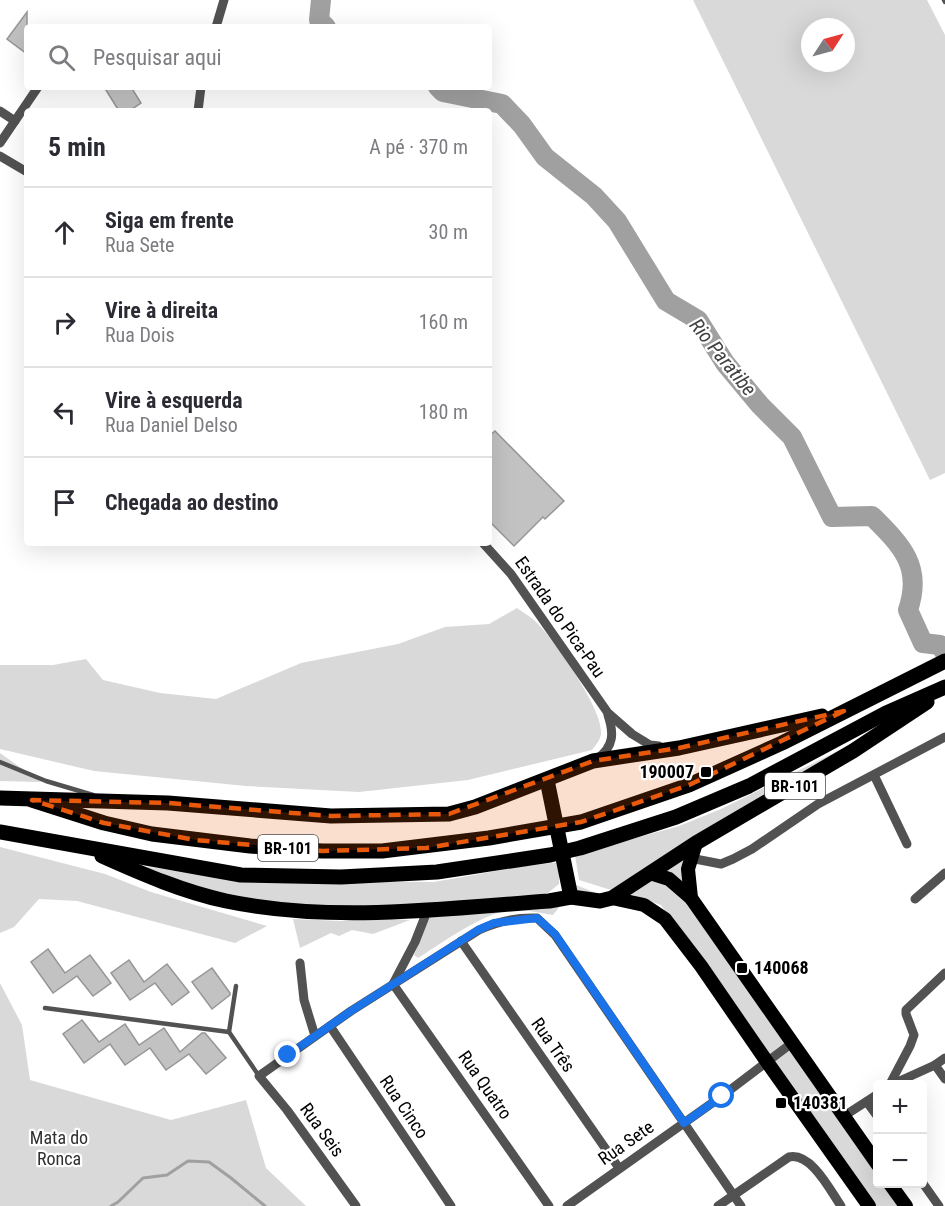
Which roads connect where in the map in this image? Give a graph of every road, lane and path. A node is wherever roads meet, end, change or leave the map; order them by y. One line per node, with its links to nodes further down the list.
1 (224, 0): 2 (street)
2 (217, 24)
3 (36, 90): 7 (street)
4 (201, 90): 5 (street)
5 (198, 108)
6 (0, 111): 7 (street)
7 (15, 121): 8 (street)
8 (0, 143)
9 (0, 156): 10 (street)
10 (24, 170)
11 (486, 546): 15 (street, Estrada do Pica-Pau)
12 (945, 661): 14 (highway, BR-101)
13 (940, 689): 27 (highway, BR-101); 28 (highway, BR-101)
14 (844, 711): 17 (highway); 23 (highway, BR-101)
15 (608, 713): 17 (street, Estrada do Pica-Pau); 18 (street)
16 (945, 737): 20 (street)
17 (679, 748): 18 (highway)
18 (593, 761): 21 (highway)
19 (0, 762): 24 (lane)
20 (874, 775): 26 (street); 28 (street)
21 (547, 780): 24 (highway); 31 (highway)
22 (0, 798): 23 (highway, BR-101)
23 (32, 800): 24 (highway)
24 (125, 801)
25 (0, 832): 27 (highway, BR-101)
26 (907, 844)
27 (82, 847): 35 (highway)
28 (693, 851): 29 (highway, BR-101); 33 (main road)
29 (651, 873): 32 (highway); 33 (main road)
30 (945, 873): 34 (street)
31 (572, 897): 32 (highway); 35 (highway)
32 (612, 898): 47 (main road)
33 (691, 898): 45 (main road)
34 (915, 899)
35 (428, 909): 39 (street)
36 (460, 941): 39 (street); 57 (street); 59 (street, Rua Três)
37 (300, 963): 44 (street)
38 (945, 973): 51 (street)
39 (393, 984): 42 (street); 66 (street, Rua Quatro)
40 (236, 986): 43 (lane)
41 (45, 1008): 43 (lane)
42 (330, 1026): 44 (street); 65 (street, Rua Cinco)
43 (229, 1032): 49 (lane)
44 (315, 1036): 49 (street)
45 (792, 1043): 47 (street, Rua Sete); 56 (main road)
46 (945, 1058): 48 (street)
47 (767, 1062): 57 (street, Rua Sete); 63 (main road)
48 (935, 1065): 50 (street); 52 (street)
49 (259, 1076): 64 (street, Rua Seis)
50 (945, 1079)
51 (894, 1080)
52 (901, 1080)
53 (873, 1098): 54 (street)
54 (867, 1102): 55 (street); 56 (street)
55 (873, 1111)
56 (844, 1116): 58 (main road)
57 (684, 1123): 59 (street, Rua Sete); 62 (street)
58 (873, 1158)
59 (619, 1168): 67 (street, Rua Sete)
60 (893, 1188): 71 (main road)
61 (926, 1188): 72 (street)
62 (733, 1195): 68 (street); 69 (street); 70 (street)
63 (865, 1204)
64 (356, 1206)
65 (451, 1206)
66 (549, 1206)
67 (567, 1206)
68 (718, 1206)
69 (741, 1206)
70 (841, 1206)
71 (906, 1206)
72 (939, 1206)

